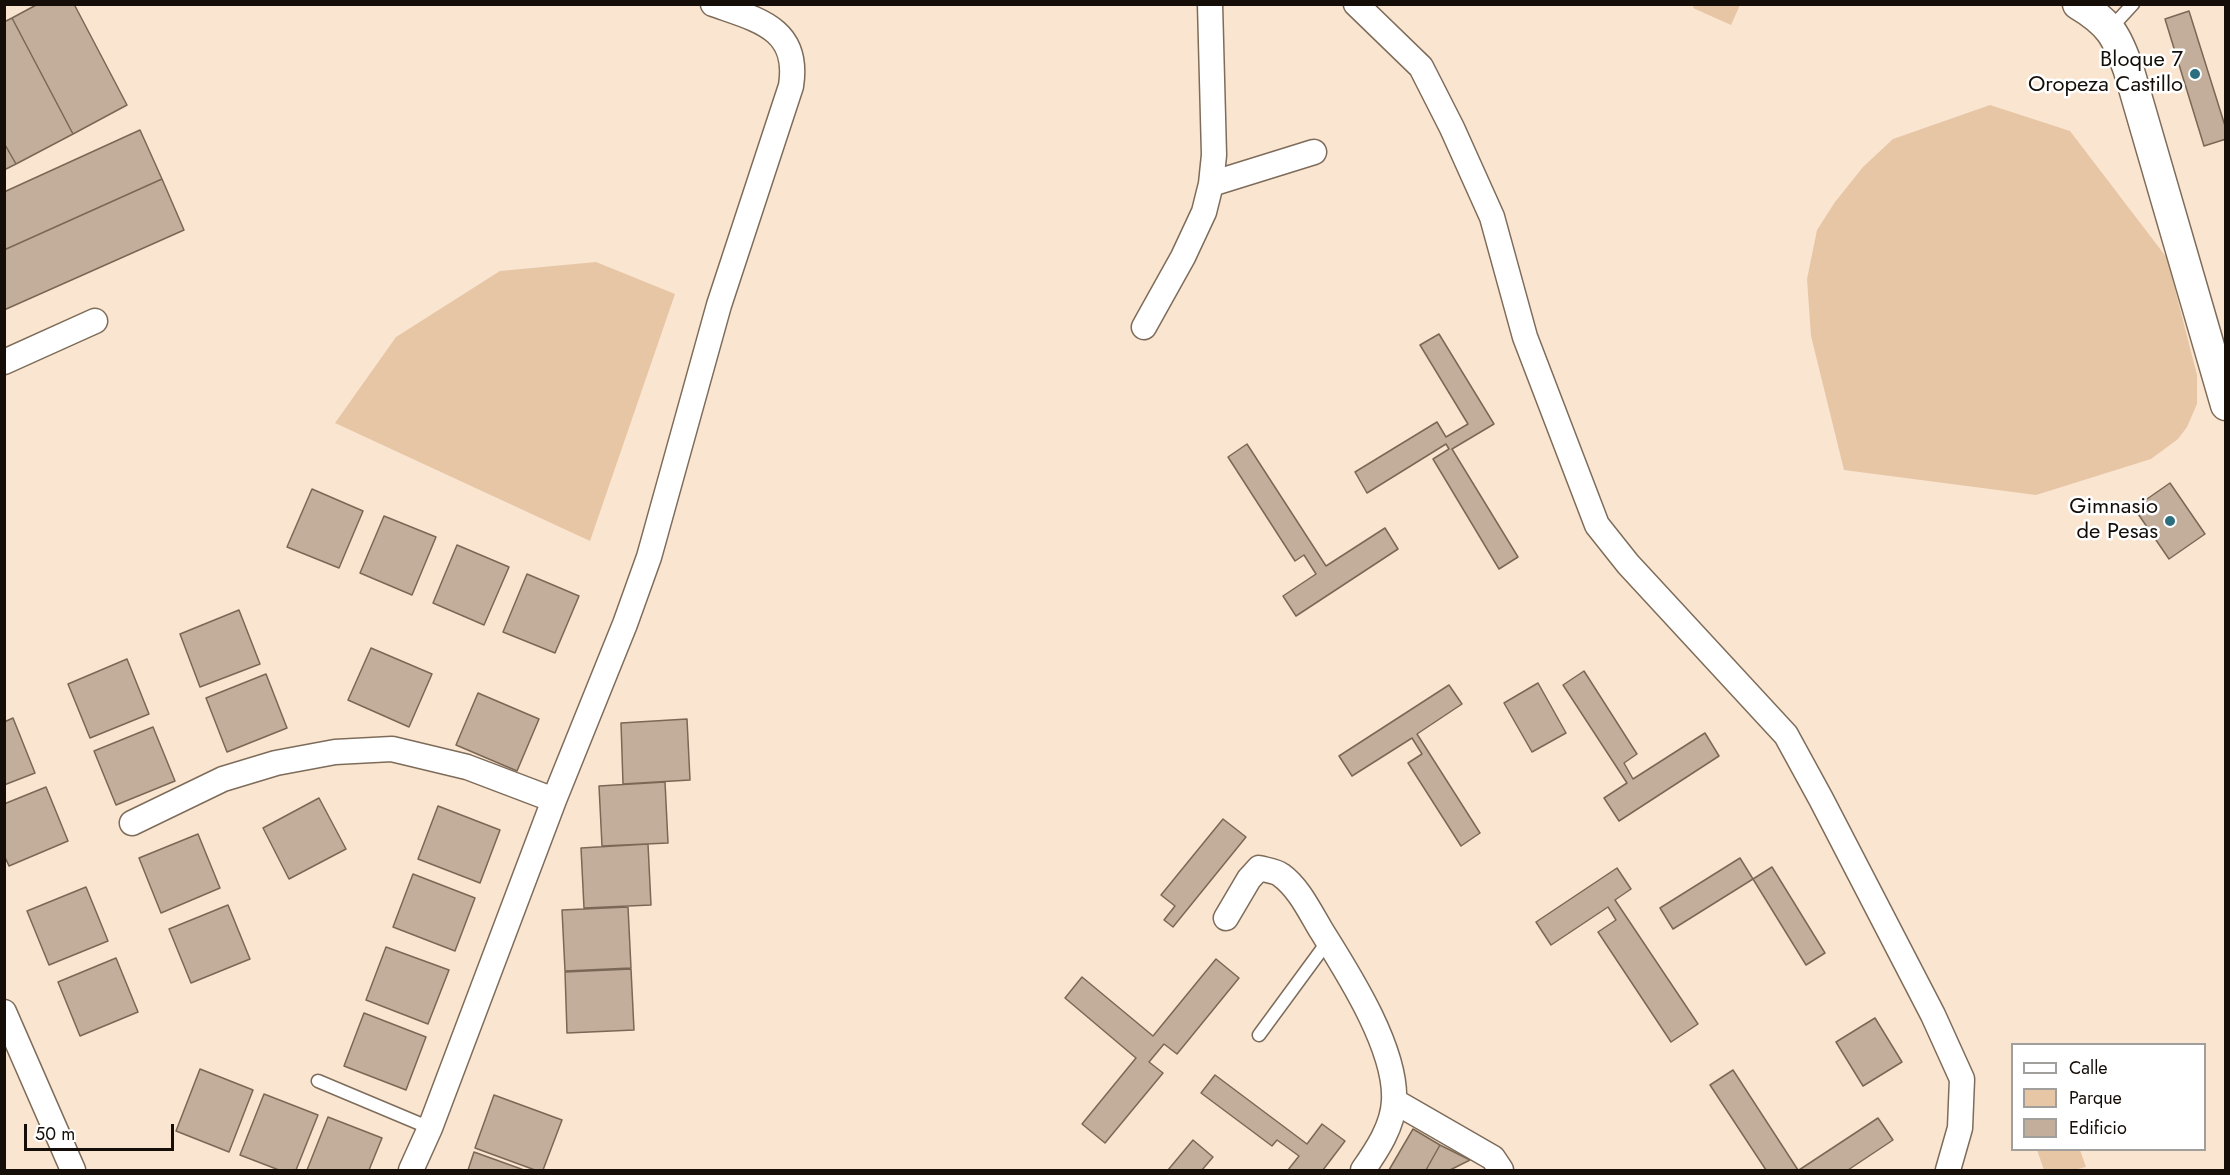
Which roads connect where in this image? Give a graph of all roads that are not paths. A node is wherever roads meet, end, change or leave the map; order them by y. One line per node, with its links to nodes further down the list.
1 (713, 4): 13 (street)
2 (1210, 4): 8 (street)
3 (1356, 4): 26 (street)
4 (2078, 4): 6 (street)
5 (2133, 4): 6 (lane)
6 (2110, 30): 12 (street)
7 (1314, 152): 8 (street)
8 (1211, 184): 10 (street)
9 (95, 321): 11 (street)
10 (1144, 327)
11 (4, 362)
12 (2226, 405)
13 (554, 800): 14 (street); 21 (street)
14 (132, 824)
15 (1226, 918): 16 (street)
16 (1328, 941): 18 (lane); 20 (street)
17 (4, 1012): 22 (street)
18 (1259, 1035)
19 (318, 1081): 21 (lane)
20 (1394, 1101): 24 (street); 25 (street)
21 (430, 1128): 23 (street)
22 (73, 1170)
23 (411, 1170)
24 (1362, 1170)
25 (1501, 1170)
26 (1948, 1170)

